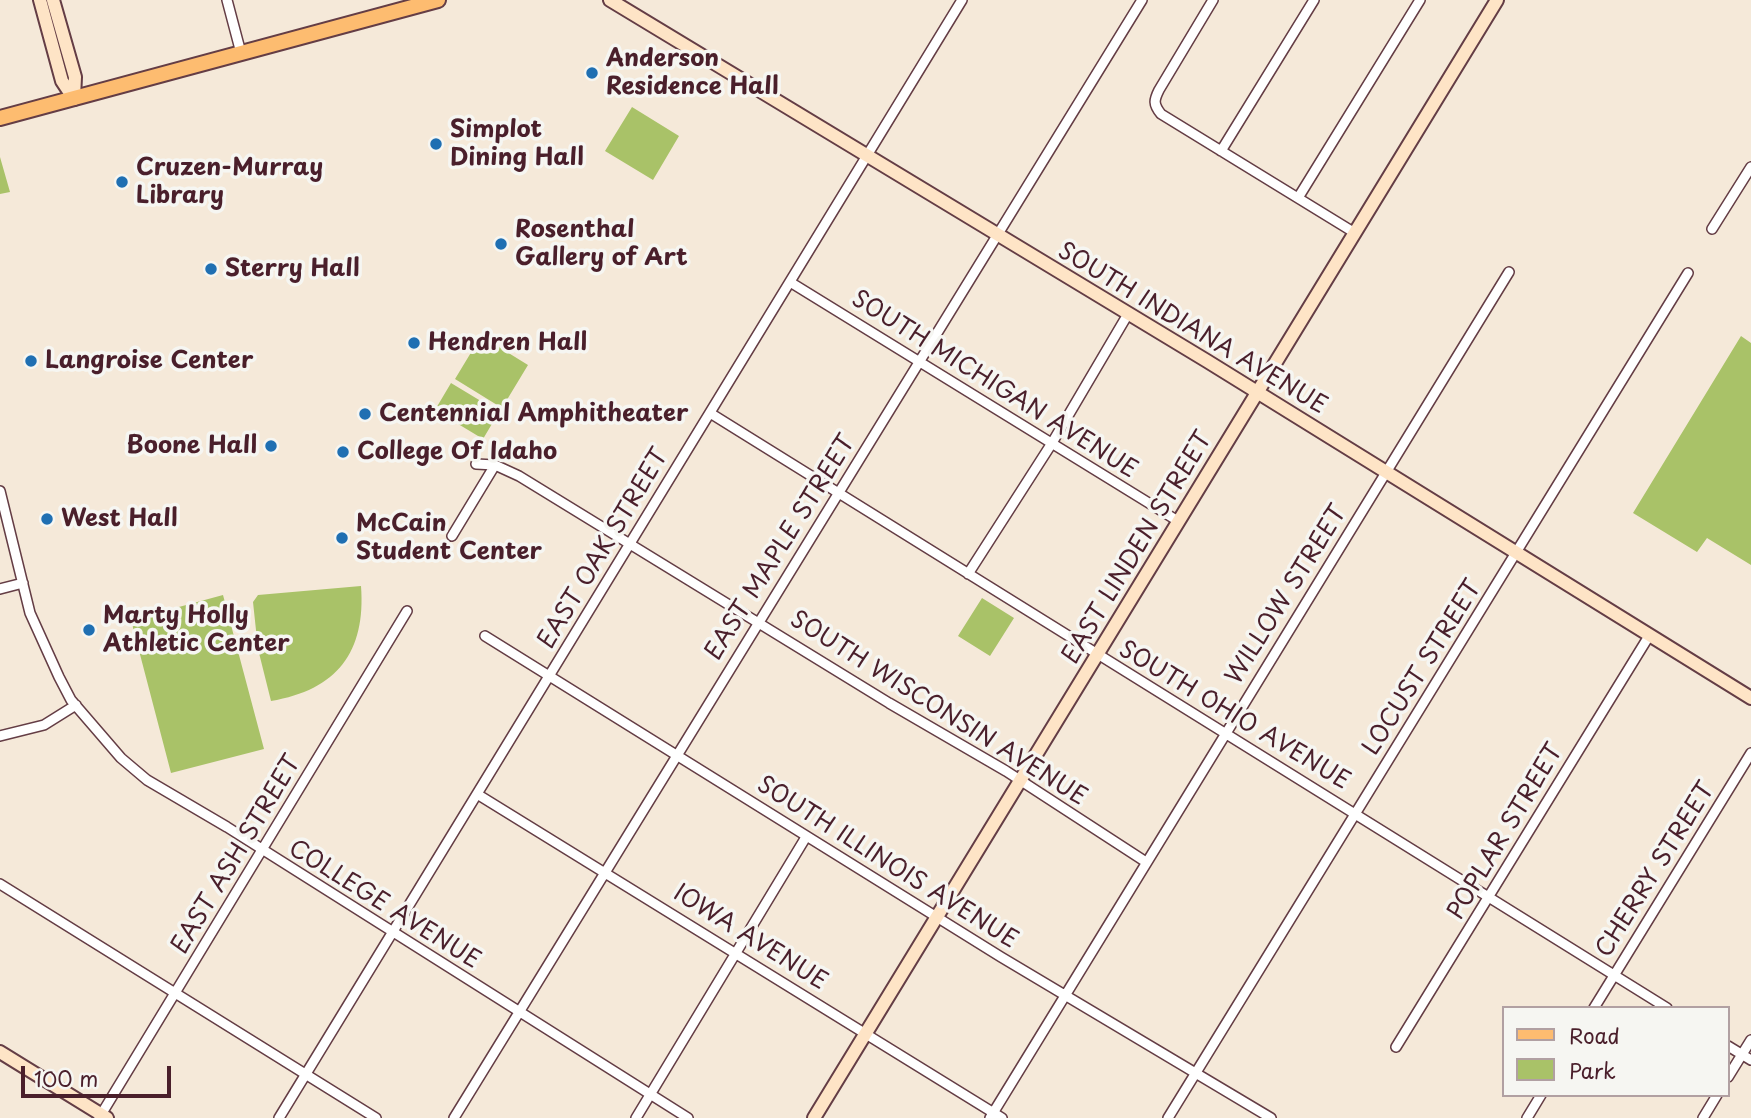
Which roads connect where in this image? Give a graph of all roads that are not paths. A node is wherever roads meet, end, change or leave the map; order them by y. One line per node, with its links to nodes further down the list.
1 (40, 0): 13 (main road)
2 (53, 0): 13 (main road)
3 (227, 0): 12 (street)
4 (438, 0): 12 (main road)
5 (610, 0): 16 (main road, SOUTH INDIANA AVENUE)
6 (962, 0): 16 (street, EAST OAK STREET)
7 (1142, 0): 21 (street, EAST MAPLE STREET)
8 (1213, 0): 15 (street)
9 (1314, 0): 15 (street)
10 (1420, 0): 18 (street)
11 (1497, 0): 20 (main road, EAST LINDEN STREET)
12 (241, 53): 13 (main road)
13 (74, 99): 14 (main road)
14 (0, 118)
15 (1222, 151): 18 (street)
16 (866, 156): 21 (main road, SOUTH INDIANA AVENUE); 24 (street, EAST OAK STREET)
17 (1751, 167): 19 (street)
18 (1298, 198): 20 (street)
19 (1712, 229)
20 (1355, 233): 27 (main road, EAST LINDEN STREET)
21 (997, 234): 25 (main road, SOUTH INDIANA AVENUE); 26 (street, EAST MAPLE STREET)
22 (1509, 272): 32 (street, WILLOW STREET)
23 (1688, 273): 38 (street, LOCUST STREET)
24 (790, 282): 26 (street, SOUTH MICHIGAN AVENUE); 28 (street, EAST OAK STREET)
25 (1128, 314): 27 (main road, SOUTH INDIANA AVENUE); 29 (street)
26 (918, 362): 29 (street, SOUTH MICHIGAN AVENUE); 34 (street, EAST MAPLE STREET)
27 (1257, 393): 32 (main road, SOUTH INDIANA AVENUE); 35 (main road, EAST LINDEN STREET)
28 (709, 413): 34 (street, SOUTH OHIO AVENUE); 37 (street, EAST OAK STREET)
29 (1052, 443): 35 (street, SOUTH MICHIGAN AVENUE); 39 (street)
30 (476, 464): 31 (street)
31 (495, 465): 36 (street); 37 (street, SOUTH WISCONSIN AVENUE)
32 (1386, 472): 38 (main road, SOUTH INDIANA AVENUE); 50 (street, WILLOW STREET)
33 (0, 491): 40 (street, COLLEGE AVENUE)
34 (837, 492): 39 (street, SOUTH OHIO AVENUE); 43 (street, EAST MAPLE STREET)
35 (1178, 521): 46 (main road, EAST LINDEN STREET)
36 (452, 536)
37 (630, 543): 43 (street, SOUTH WISCONSIN AVENUE); 47 (street, EAST OAK STREET)
38 (1516, 553): 45 (main road, SOUTH INDIANA AVENUE); 56 (street, LOCUST STREET)
39 (968, 573): 46 (street, SOUTH OHIO AVENUE)
40 (23, 583): 41 (street); 49 (street, COLLEGE AVENUE)
41 (0, 589)
42 (407, 611): 58 (street, EAST ASH STREET)
43 (758, 621): 53 (street, EAST MAPLE STREET); 54 (street, SOUTH WISCONSIN AVENUE)
44 (485, 636): 47 (street, SOUTH ILLINOIS AVENUE)
45 (1648, 636): 48 (main road, SOUTH INDIANA AVENUE); 62 (street, POPLAR STREET)
46 (1097, 655): 50 (street, SOUTH OHIO AVENUE); 54 (main road, EAST LINDEN STREET)
47 (549, 676): 53 (street, SOUTH ILLINOIS AVENUE); 55 (street, EAST OAK STREET)
48 (1751, 698)
49 (76, 705): 51 (street); 58 (street, COLLEGE AVENUE)
50 (1225, 733): 56 (street, SOUTH OHIO AVENUE); 59 (street, WILLOW STREET)
51 (0, 736)
52 (1751, 753): 66 (street, CHERRY STREET)
53 (676, 755): 57 (street, SOUTH ILLINOIS AVENUE); 60 (street, EAST MAPLE STREET)
54 (1020, 780): 59 (street, SOUTH WISCONSIN AVENUE); 63 (main road, EAST LINDEN STREET)
55 (477, 794): 60 (street, IOWA AVENUE); 64 (street, EAST OAK STREET)
56 (1356, 813): 62 (street, SOUTH OHIO AVENUE); 78 (street, LOCUST STREET)
57 (806, 837): 63 (street, SOUTH ILLINOIS AVENUE); 65 (street)
58 (263, 850): 64 (street, COLLEGE AVENUE); 67 (street, EAST ASH STREET)
59 (1146, 862): 68 (street, WILLOW STREET)
60 (605, 871): 65 (street, IOWA AVENUE); 71 (street, EAST MAPLE STREET)
61 (0, 884): 67 (street)
62 (1489, 897): 66 (street, SOUTH OHIO AVENUE); 74 (street, POPLAR STREET)
63 (937, 917): 68 (street, SOUTH ILLINOIS AVENUE); 72 (main road, EAST LINDEN STREET)
64 (392, 933): 71 (street, COLLEGE AVENUE); 79 (street, EAST OAK STREET)
65 (735, 951): 72 (street, IOWA AVENUE); 81 (street)
66 (1614, 975): 69 (street, CHERRY STREET); 70 (street, SOUTH OHIO AVENUE)
67 (175, 993): 79 (street); 85 (street, EAST ASH STREET)
68 (1065, 995): 78 (street, SOUTH ILLINOIS AVENUE); 84 (street, WILLOW STREET)
69 (1595, 1006)
70 (1664, 1006)
71 (519, 1012): 81 (street, COLLEGE AVENUE); 88 (street, EAST MAPLE STREET)
72 (866, 1033): 84 (street, IOWA AVENUE); 91 (main road, EAST LINDEN STREET)
73 (1751, 1040): 77 (street)
74 (1396, 1047)
75 (1730, 1047): 77 (street)
76 (0, 1052): 85 (main road)
77 (1747, 1057): 80 (street)
78 (1196, 1071): 92 (street, LOCUST STREET); 93 (street, SOUTH ILLINOIS AVENUE)
79 (306, 1074): 86 (street, EAST OAK STREET); 87 (street)
80 (1730, 1075)
81 (650, 1094): 89 (street); 90 (street, COLLEGE AVENUE)
82 (1540, 1097): 94 (street)
83 (1716, 1097): 95 (street)
84 (995, 1116)
85 (102, 1117)
86 (279, 1118)
87 (376, 1118)
88 (454, 1118)
89 (636, 1118)
90 (688, 1118)
91 (814, 1118)
92 (1168, 1118)
93 (1271, 1118)
94 (1527, 1118)
95 (1703, 1118)

